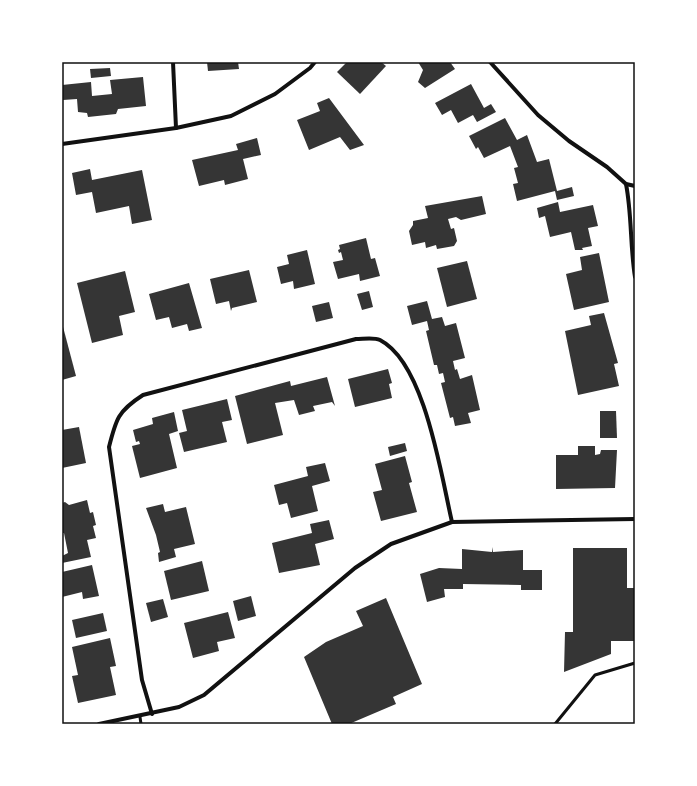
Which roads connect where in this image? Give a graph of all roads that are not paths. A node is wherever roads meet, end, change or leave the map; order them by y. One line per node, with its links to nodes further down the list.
1 (173, 62): 4 (street)
2 (315, 62): 4 (street)
3 (490, 62): 6 (street)
4 (176, 128): 5 (street)
5 (62, 144)
6 (626, 184): 7 (street); 8 (street)
7 (635, 186)
8 (635, 277)
9 (635, 519): 10 (street)
10 (452, 522): 12 (street); 12 (street)
11 (635, 663): 16 (lane)
12 (152, 714): 13 (street)
13 (140, 717): 14 (street); 15 (lane)
14 (99, 724)
15 (141, 724)
16 (555, 724)

